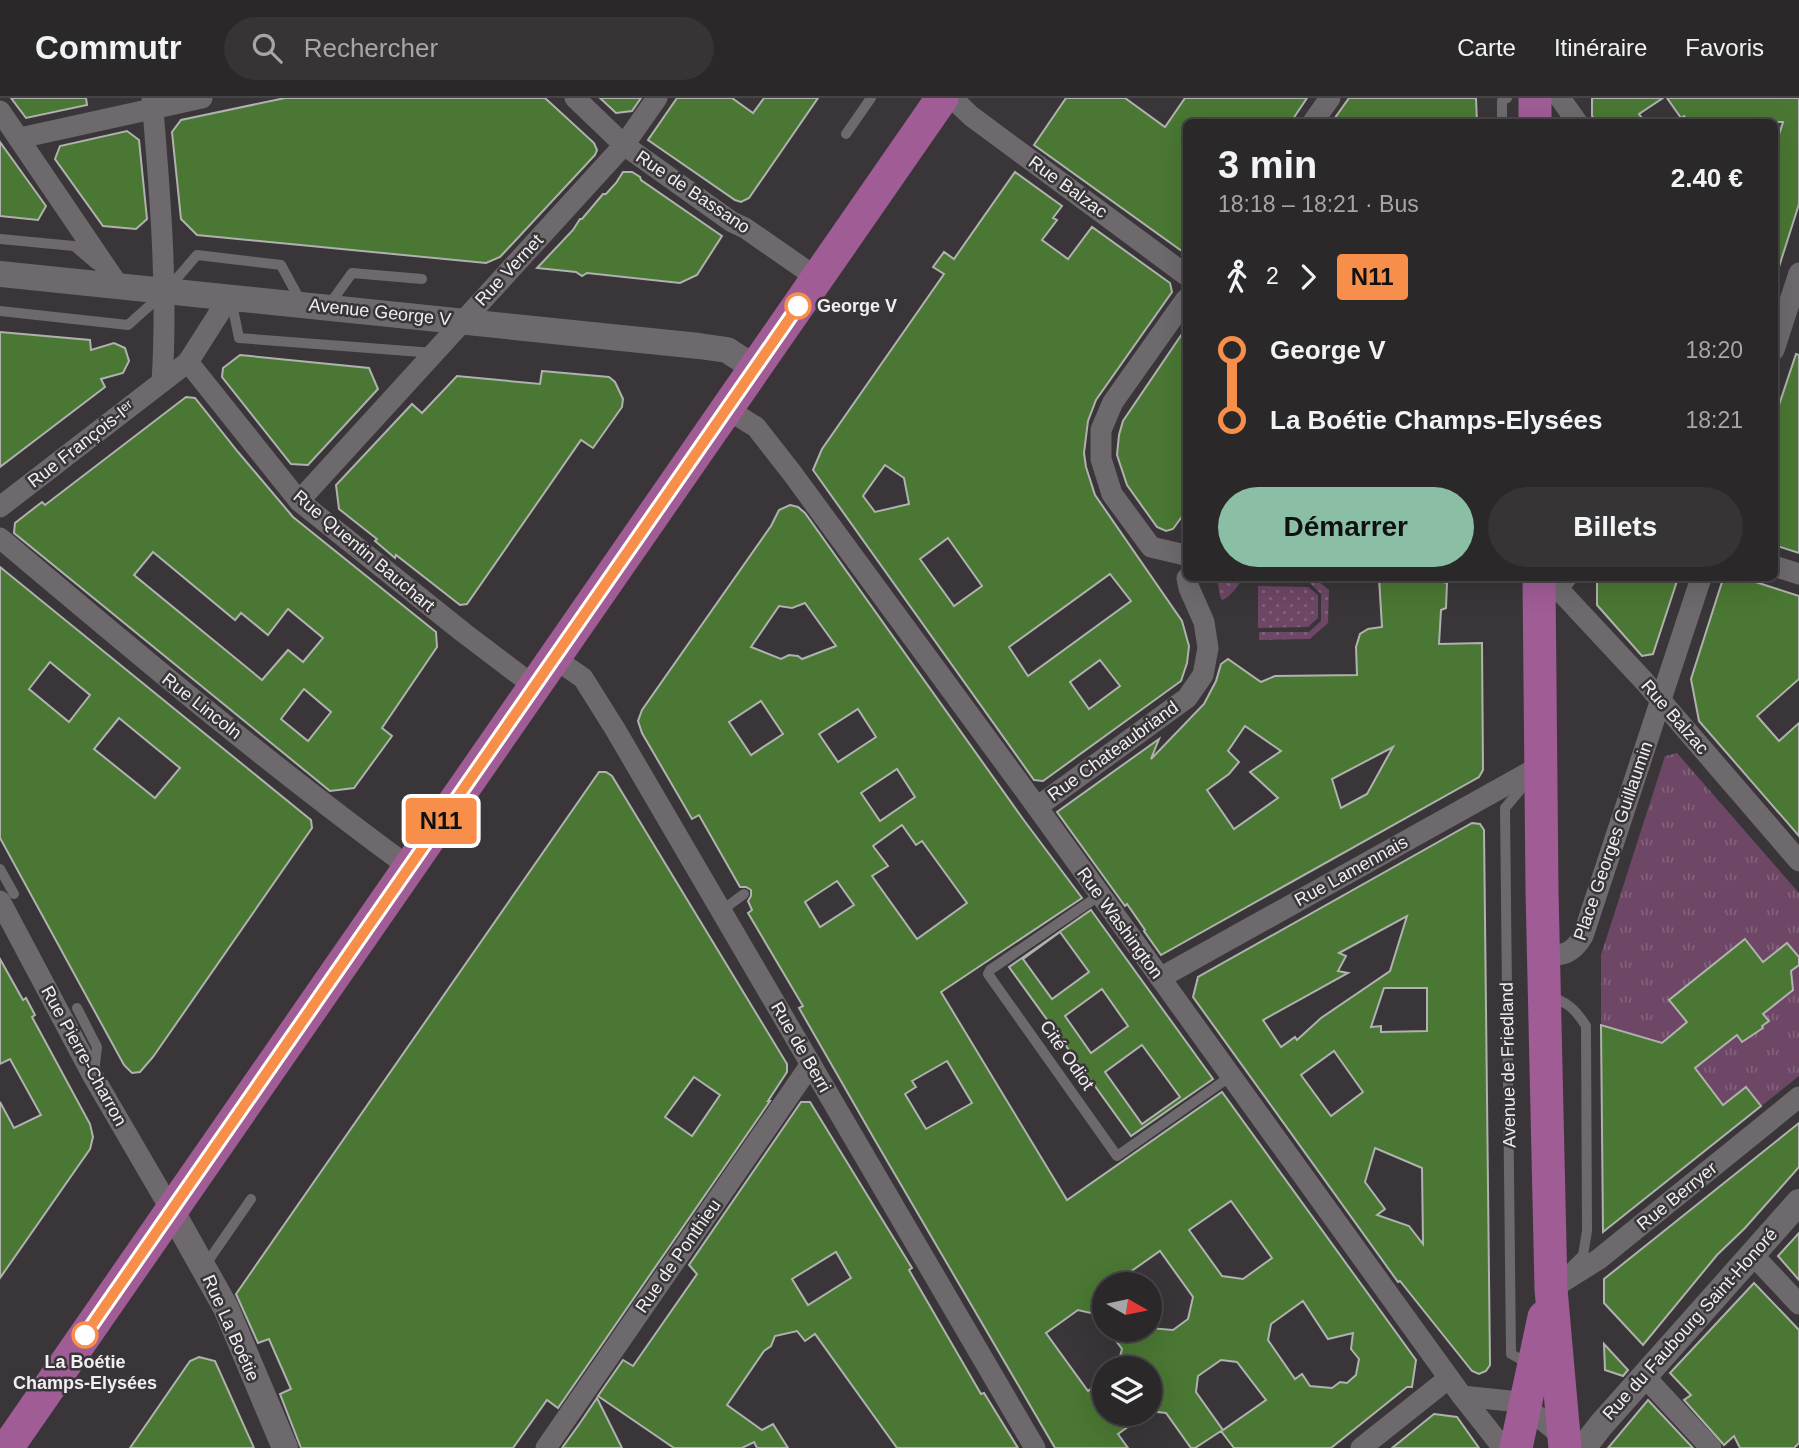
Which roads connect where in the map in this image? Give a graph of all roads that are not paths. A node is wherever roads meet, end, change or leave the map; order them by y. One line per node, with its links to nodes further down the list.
1 (202, 98): 11 (street)
2 (575, 98): 19 (street, Rue de Bassano)
3 (657, 98): 19 (street, Rue Vernet)
4 (871, 98): 17 (lane)
5 (942, 98): 24 (main road)
6 (952, 98): 21 (street, Rue Balzac)
7 (1330, 98): 13 (street)
8 (1507, 98): 14 (lane)
9 (1535, 98): 15 (main road)
10 (1560, 98): 16 (street)
11 (153, 104): 18 (street); 27 (street)
12 (0, 111): 18 (street)
13 (1315, 119)
14 (1502, 119)
15 (1535, 119)
16 (1575, 119)
17 (846, 134)
18 (20, 138): 26 (street)
19 (624, 145): 24 (street, Rue de Bassano); 33 (street, Rue Vernet)
20 (0, 239): 26 (lane)
21 (1183, 273)
22 (1799, 273): 34 (street)
23 (0, 274): 26 (street, Avenue George V)
24 (817, 278): 37 (main road)
25 (422, 279): 31 (lane)
26 (118, 285): 27 (street, Avenue George V)
27 (166, 291): 28 (street, Avenue George V); 30 (lane); 32 (lane); 38 (street)
28 (230, 296): 30 (street, Avenue George V); 35 (lane); 36 (street, Rue François-Iᵉʳ)
29 (1183, 303): 43 (street)
30 (302, 304): 31 (street, Avenue George V)
31 (328, 307): 33 (street, Avenue George V)
32 (0, 311)
33 (463, 320): 35 (street, Rue Vernet); 37 (street, Avenue George V)
34 (1778, 338)
35 (435, 353): 40 (street, Rue Vernet)
36 (188, 362): 38 (street, Rue François-Iᵉʳ); 40 (street, Rue Quentin Bauchart)
37 (755, 368): 39 (main road)
38 (162, 382): 41 (street, Rue François-Iᵉʳ)
39 (727, 408): 49 (main road); 55 (street, Rue Washington)
40 (299, 500): 51 (street, Rue Quentin Bauchart)
41 (0, 507)
42 (0, 538): 50 (street, Rue Lincoln)
43 (1183, 556)
44 (1778, 567): 45 (street)
45 (1799, 574)
46 (1188, 581): 55 (street, Rue Chateaubriand)
47 (1700, 581): 52 (street, Place Georges Guillaumin)
48 (1551, 588): 52 (street, Rue Balzac); 54 (main road)
49 (554, 658): 51 (main road); 62 (street, Rue de Berri)
50 (153, 667): 53 (lane); 57 (street, Rue Lincoln)
51 (534, 686): 57 (main road)
52 (1661, 701): 56 (street, Rue Balzac); 63 (street, Place Georges Guillaumin)
53 (202, 716)
54 (1542, 765): 63 (main road); 64 (street, Rue Lamennais); 77 (lane, Avenue de Friedland)
55 (1037, 807): 60 (street, Rue Washington)
56 (1799, 861)
57 (409, 867): 72 (main road)
58 (0, 869): 61 (lane)
59 (744, 894): 62 (lane)
60 (1100, 895): 64 (street, Rue Washington); 68 (lane, Cité Odiot)
61 (7, 898): 67 (street, Rue Pierre-Charron)
62 (721, 911): 66 (street, Rue de Berri)
63 (1545, 955): 75 (main road)
64 (1160, 978): 68 (street, Rue Washington)
65 (77, 1008): 67 (lane)
66 (811, 1064): 85 (street, Rue de Ponthieu); 86 (street, Rue de Berri)
67 (93, 1076): 72 (street, Rue Pierre-Charron)
68 (1231, 1076): 79 (street, Rue Washington)
69 (1799, 1097): 75 (street, Rue Berryer)
70 (251, 1199): 74 (lane)
71 (1799, 1202): 73 (street, Rue du Faubourg Saint-Honoré)
72 (172, 1210): 74 (street, Rue La Boétie); 83 (main road)
73 (1752, 1254): 76 (street); 78 (street, Rue du Faubourg Saint-Honoré)
74 (204, 1267): 84 (street, Rue La Boétie)
75 (1551, 1289): 77 (main road); 82 (main road)
76 (1799, 1304)
77 (1533, 1366): 81 (main road)
78 (1644, 1376): 82 (street, Rue du Faubourg Saint-Honoré); 90 (street)
79 (1449, 1378): 80 (street, Rue Washington); 87 (street)
80 (1462, 1396): 81 (street); 88 (street, Rue Washington)
81 (1524, 1407): 82 (street); 89 (main road)
82 (1571, 1445)
83 (7, 1448)
84 (285, 1448)
85 (546, 1448)
86 (1035, 1448)
87 (1361, 1448)
88 (1503, 1448)
89 (1516, 1448)
90 (1711, 1448)

